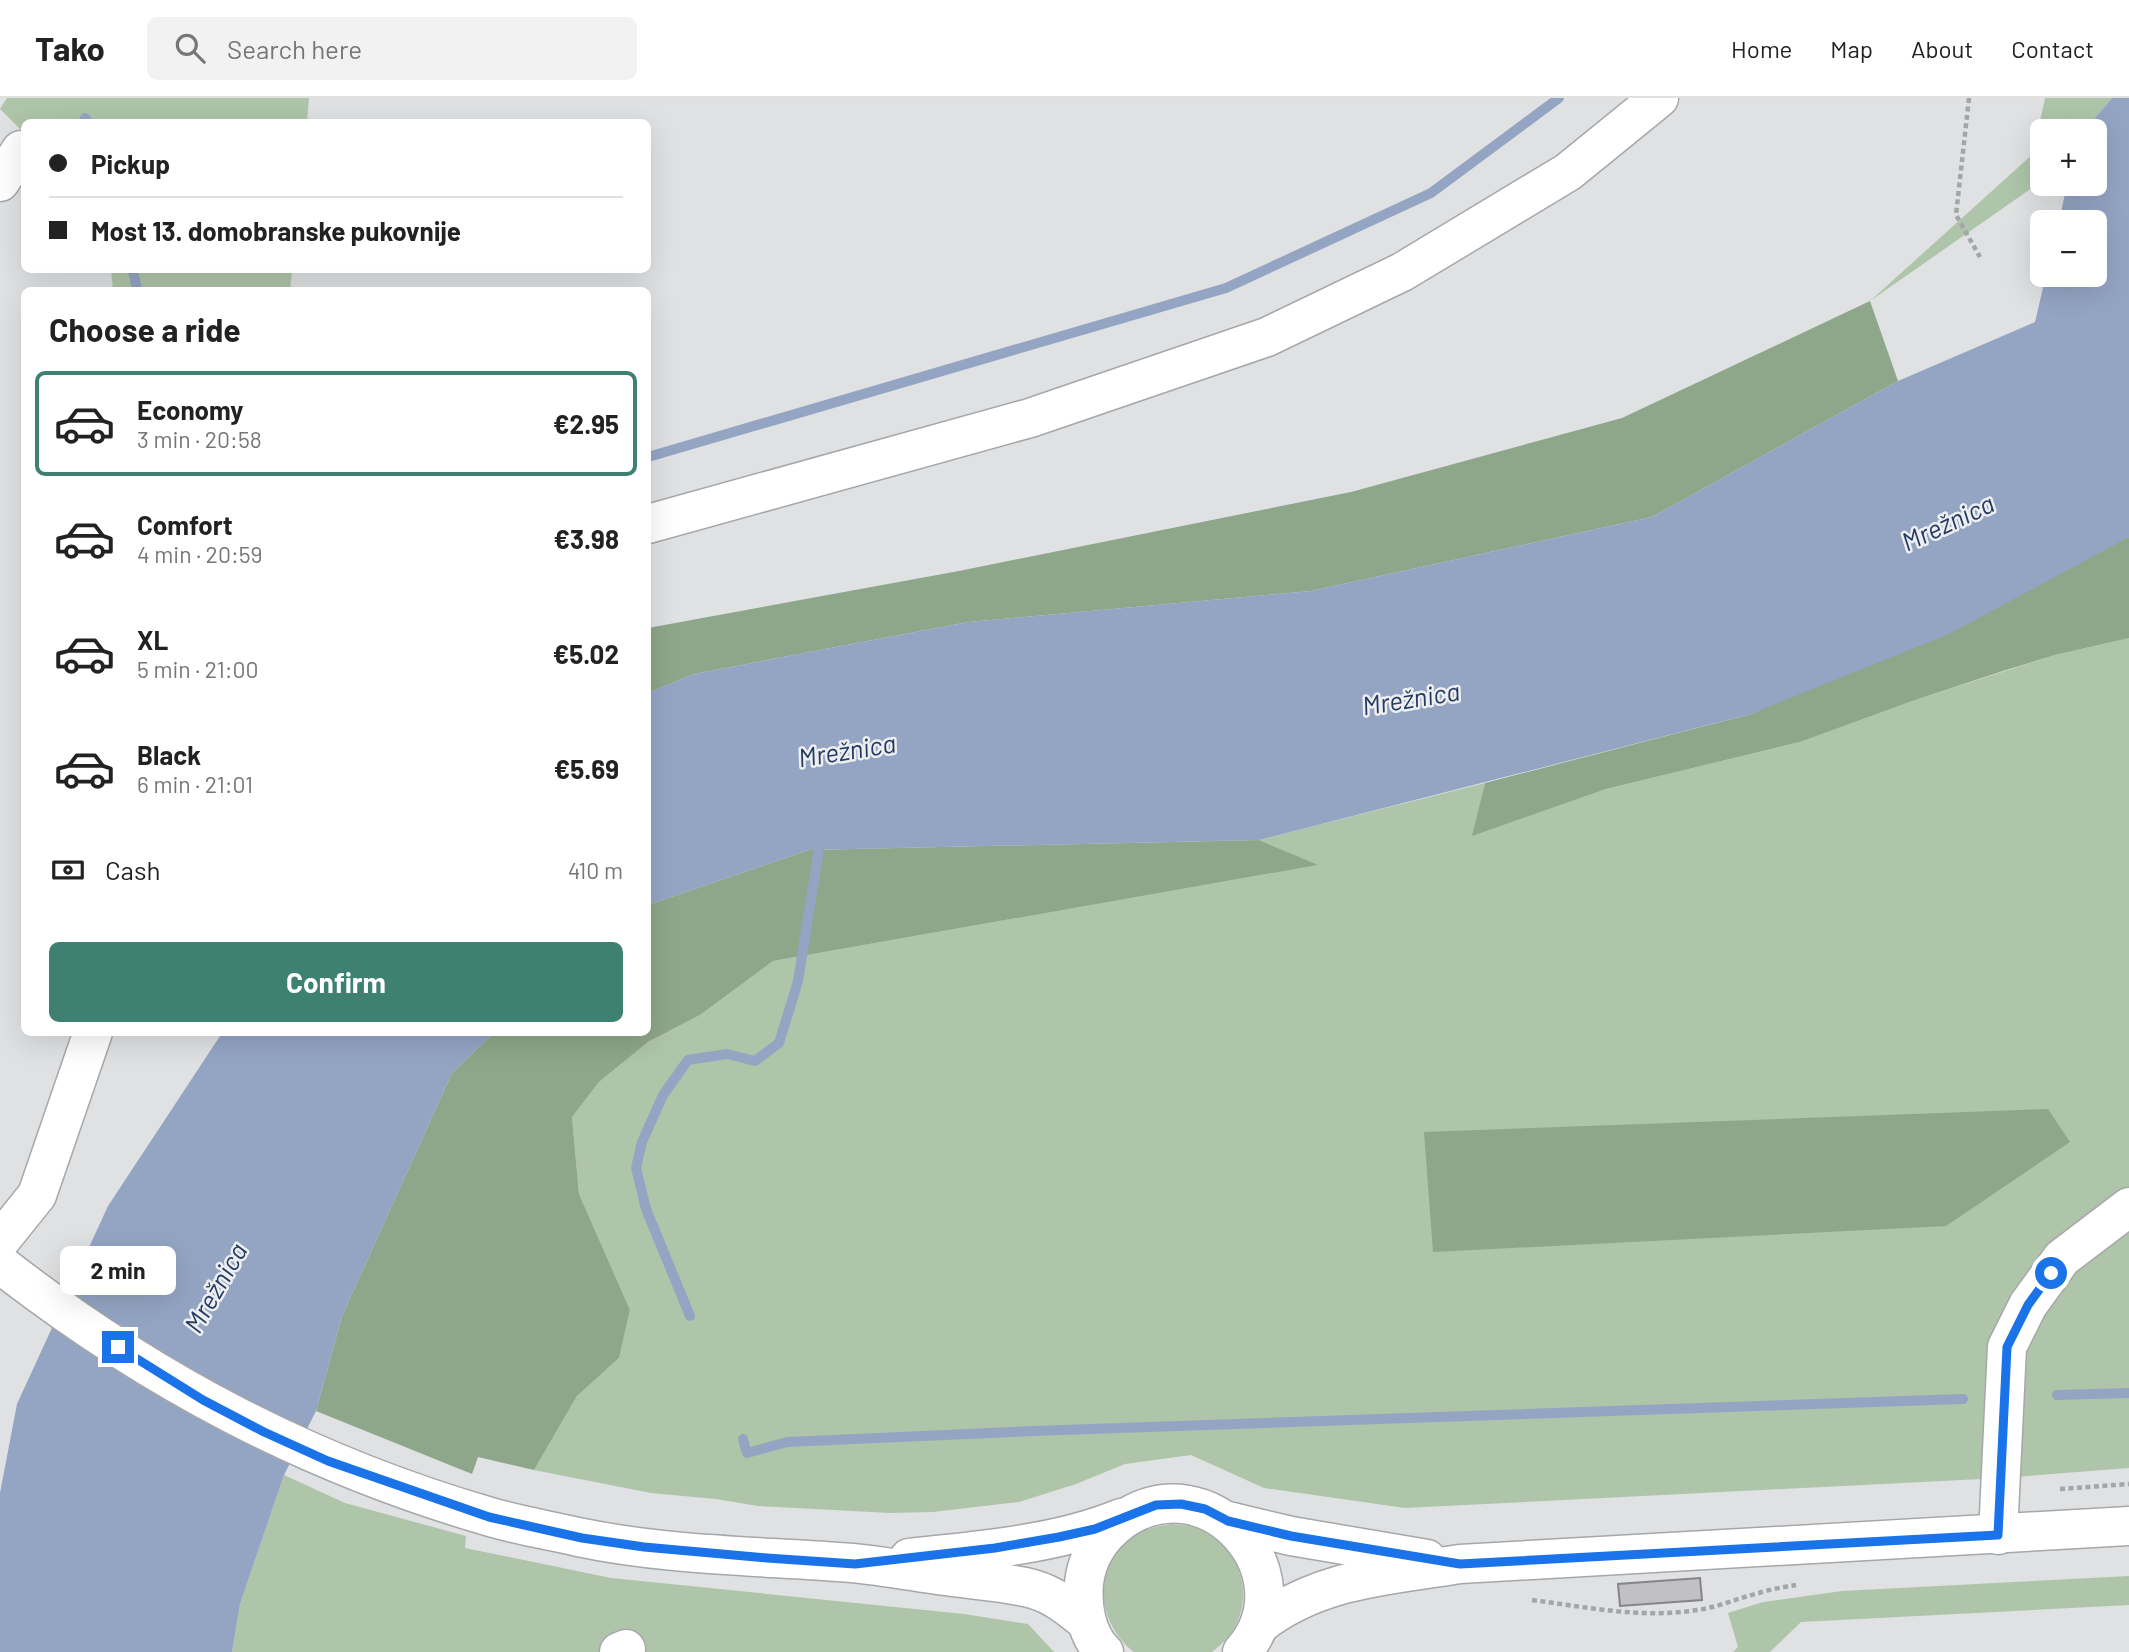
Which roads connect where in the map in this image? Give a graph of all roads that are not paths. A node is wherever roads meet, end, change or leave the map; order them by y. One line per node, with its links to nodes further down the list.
1 (1659, 98): 4 (main road)
2 (21, 150): 3 (main road)
3 (0, 182)
4 (651, 523)
5 (92, 1036): 7 (main road)
6 (2129, 1207): 11 (main road)
7 (4, 1259): 12 (main road)
8 (1132, 1513): 9 (main road); 12 (main road); 14 (main road)
9 (1228, 1521): 13 (main road); 15 (main road)
10 (2129, 1526): 11 (main road)
11 (1998, 1535): 13 (main road)
12 (855, 1564): 14 (main road)
13 (1460, 1564): 15 (main road)
14 (1095, 1637)
15 (1250, 1643)

